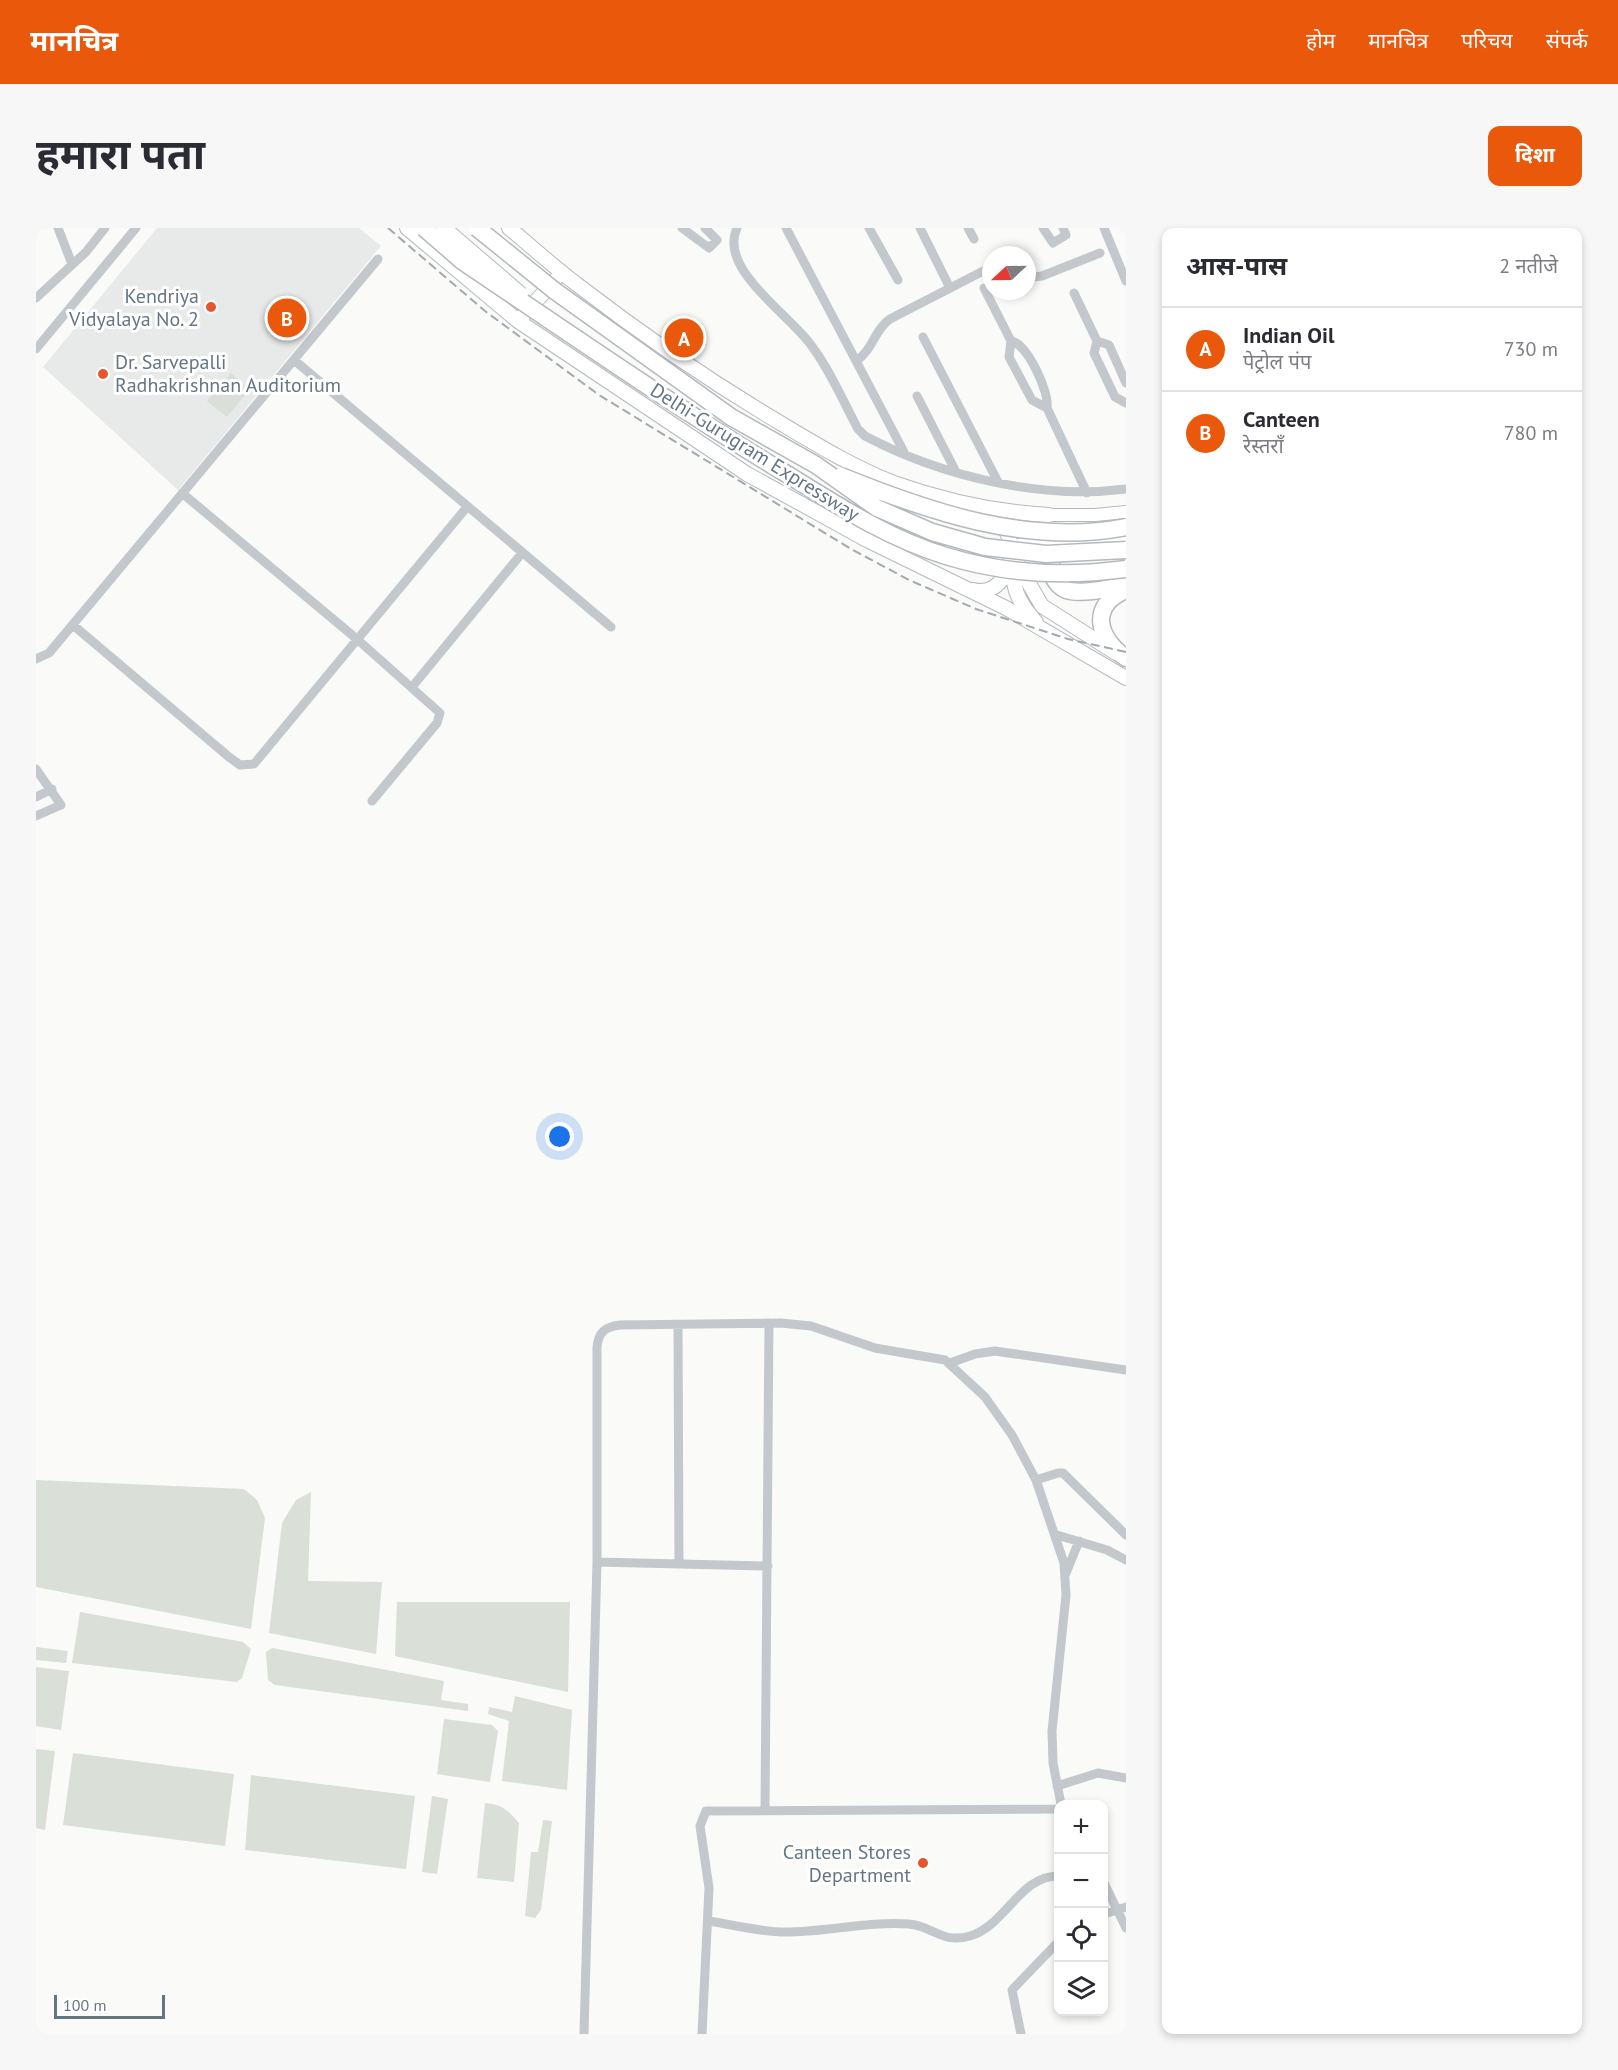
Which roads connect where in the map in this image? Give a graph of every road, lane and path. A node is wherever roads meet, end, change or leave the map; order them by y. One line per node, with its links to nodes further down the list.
1 (58, 228): 24 (street)
2 (105, 228): 24 (street)
3 (136, 228): 39 (street)
4 (407, 228): 35 (main road)
5 (424, 228): 34 (highway, Delhi-Gurugram Expressway, bridge)
6 (444, 228): 34 (main road, bridge)
7 (477, 228): 48 (highway, Delhi-Gurugram Expressway, bridge)
8 (509, 228): 25 (main road)
9 (682, 228): 21 (street)
10 (705, 228): 21 (street)
11 (736, 228): 20 (street)
12 (786, 228): 41 (street)
13 (871, 228): 28 (street)
14 (920, 228): 30 (street)
15 (968, 228): 19 (street)
16 (1043, 228): 17 (street)
17 (1063, 228)
18 (1104, 228): 29 (street)
19 (974, 239)
20 (732, 241): 21 (street); 46 (street)
21 (715, 244)
22 (1101, 253): 27 (street)
23 (378, 259): 40 (street)
24 (72, 264): 32 (street)
25 (562, 272): 35 (main road); 47 (main road)
26 (982, 272): 30 (street)
27 (1036, 277)
28 (898, 280)
29 (1126, 281)
30 (950, 288): 41 (street)
31 (1074, 293): 37 (street)
32 (36, 298)
33 (990, 300): 38 (street)
34 (549, 320): 65 (highway, Delhi-Gurugram Expressway, bridge)
35 (518, 321): 57 (main road)
36 (923, 337): 50 (street)
37 (1097, 341): 42 (street); 44 (street)
38 (1011, 342): 45 (street); 45 (street)
39 (36, 349)
40 (294, 360): 52 (street); 54 (street)
41 (856, 361): 46 (street)
42 (1126, 384)
43 (917, 396): 49 (street)
44 (1126, 404)
45 (1047, 408): 53 (street)
46 (904, 452): 49 (street)
47 (852, 462): 55 (main road); 57 (main road)
48 (816, 465): 59 (highway, bridge); 62 (highway, Delhi-Gurugram Expressway, bridge)
49 (956, 472): 50 (street)
50 (998, 482): 53 (street)
51 (1126, 489): 53 (street)
52 (182, 493): 69 (street); 72 (street)
53 (1087, 493)
54 (467, 507): 63 (street); 72 (street)
55 (982, 509): 58 (main road); 67 (main road)
56 (1126, 512): 58 (main road)
57 (822, 515): 67 (main road)
58 (1049, 515): 64 (main road)
59 (1126, 527)
60 (1126, 536): 61 (highway)
61 (1078, 540): 64 (highway); 66 (highway)
62 (1126, 550)
63 (522, 553): 70 (street); 76 (street)
64 (1019, 553): 71 (main road); 74 (main road)
65 (1126, 569)
66 (1126, 585)
67 (966, 589): 71 (main road)
68 (1126, 590): 74 (highway)
69 (73, 625): 72 (street); 73 (street)
70 (611, 627)
71 (1052, 635): 75 (main road)
72 (358, 640): 76 (street)
73 (36, 659)
74 (1126, 659)
75 (1126, 678)
76 (412, 687): 80 (street)
77 (36, 769): 78 (street)
78 (52, 789): 79 (street); 81 (street)
79 (36, 797)
80 (372, 801)
81 (36, 816)
82 (769, 1323): 83 (street); 84 (street); 93 (street)
83 (678, 1325): 91 (street); 92 (street)
84 (950, 1363): 85 (street); 86 (street)
85 (1126, 1370)
86 (1036, 1480): 87 (street); 88 (street)
87 (1126, 1534)
88 (1057, 1535): 89 (street); 94 (street)
89 (1079, 1541): 90 (street); 94 (street)
90 (1126, 1560)
91 (597, 1562): 92 (street); 106 (street)
92 (679, 1564): 93 (street)
93 (768, 1566): 99 (street)
94 (1065, 1575): 96 (street)
95 (1126, 1778): 96 (street)
96 (1057, 1786): 97 (street)
97 (1059, 1800)
98 (1054, 1809): 99 (street)
99 (765, 1810): 103 (street)
100 (1054, 1876): 103 (street)
101 (1108, 1889): 102 (street)
102 (1122, 1908): 104 (street)
103 (709, 1921): 107 (street)
104 (1126, 1928)
105 (1054, 1946): 108 (street)
106 (584, 2034)
107 (702, 2034)
108 (1021, 2034)

